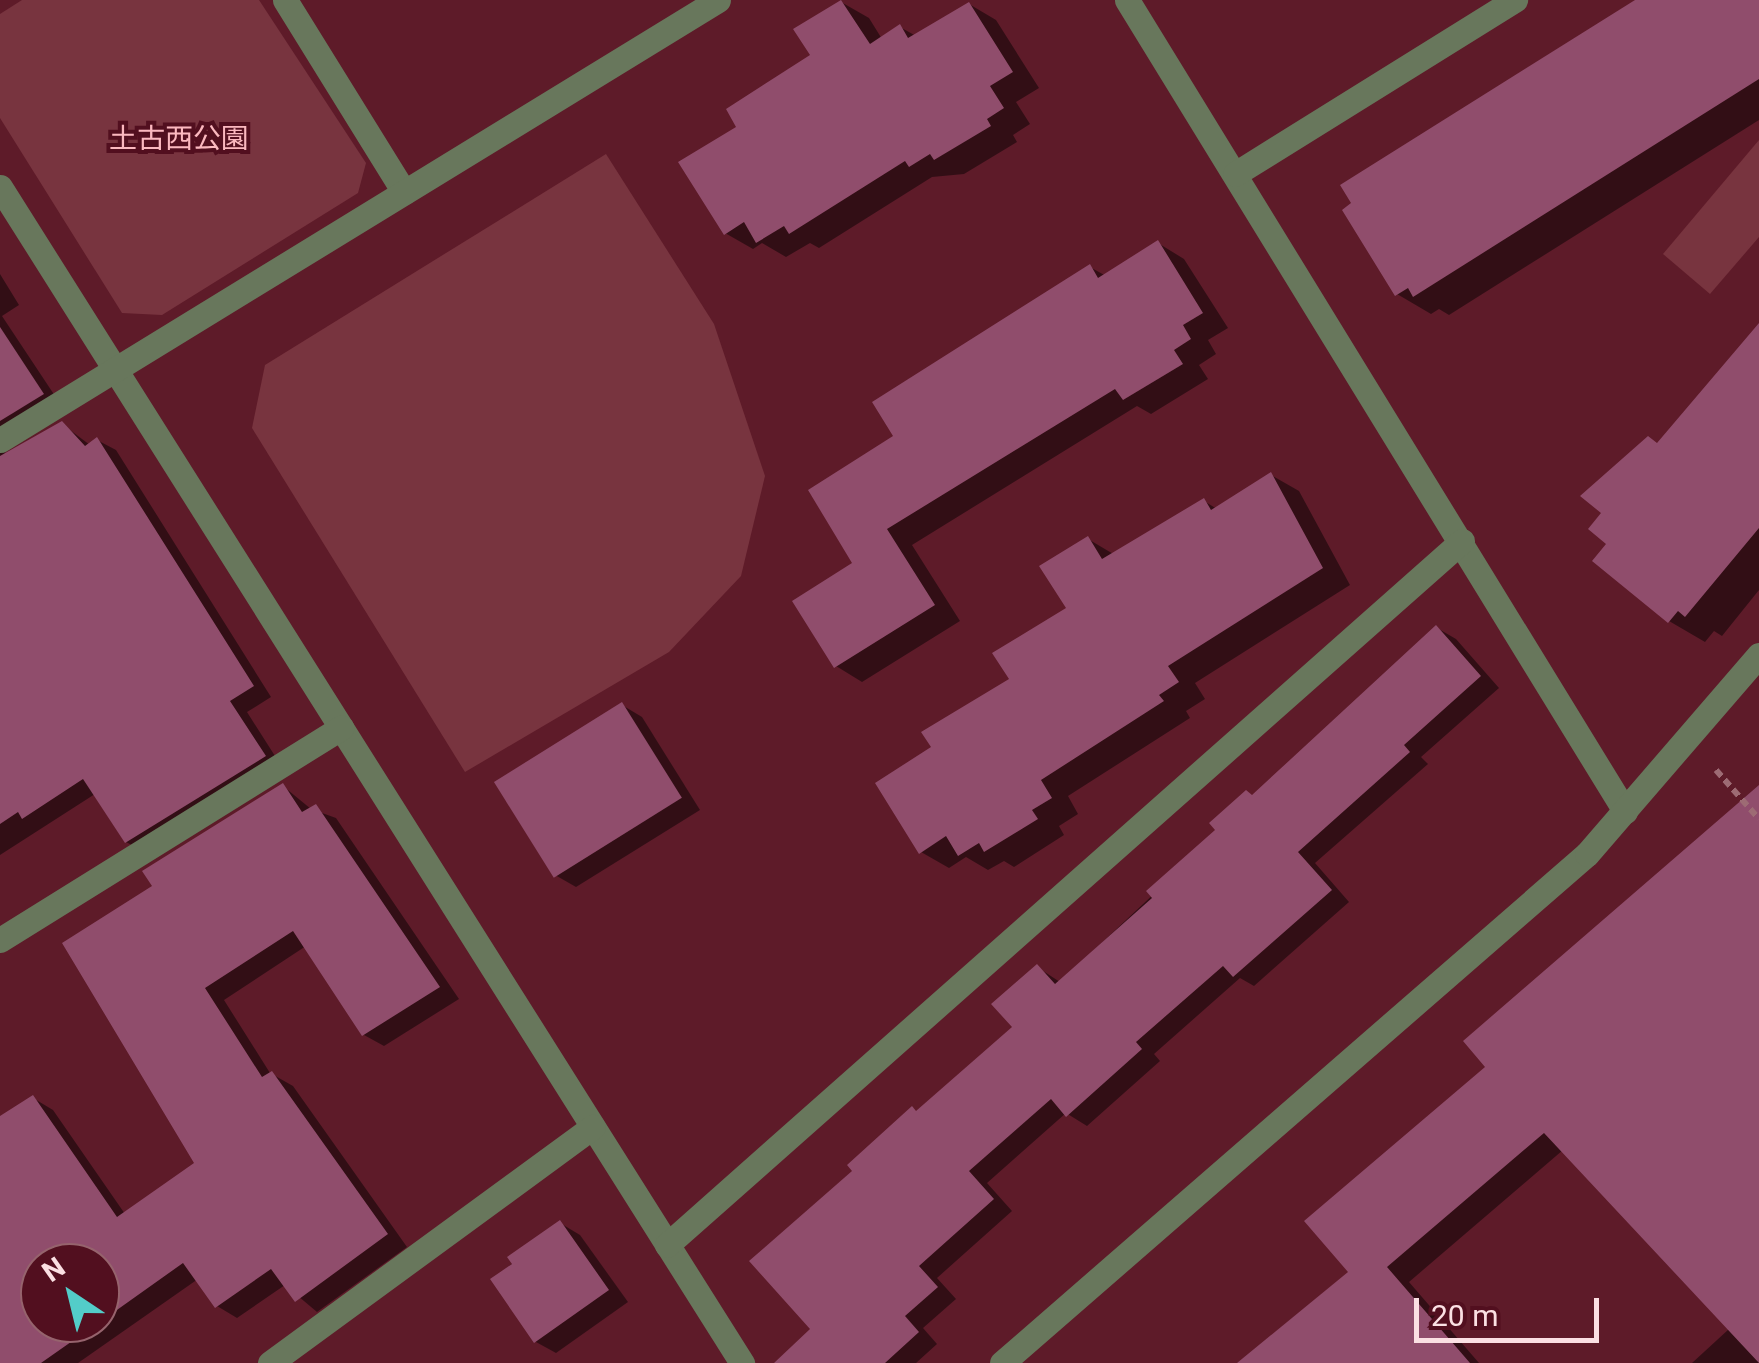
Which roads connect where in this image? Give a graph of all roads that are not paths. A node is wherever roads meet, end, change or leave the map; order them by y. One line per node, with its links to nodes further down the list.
1 (284, 0): 7 (street)
2 (718, 0): 7 (street)
3 (1127, 0): 5 (street)
4 (1515, 0): 5 (street)
5 (1235, 174): 10 (street)
6 (0, 186): 8 (street)
7 (404, 192): 8 (street)
8 (114, 368): 9 (street); 12 (street)
9 (0, 440)
10 (1462, 540): 13 (street); 16 (street)
11 (1759, 655): 13 (street)
12 (341, 728): 14 (street); 15 (street)
13 (1626, 811): 19 (street)
14 (0, 940)
15 (593, 1128): 16 (street); 17 (street)
16 (667, 1245): 18 (street)
17 (270, 1363)
18 (742, 1363)
19 (1002, 1363)

